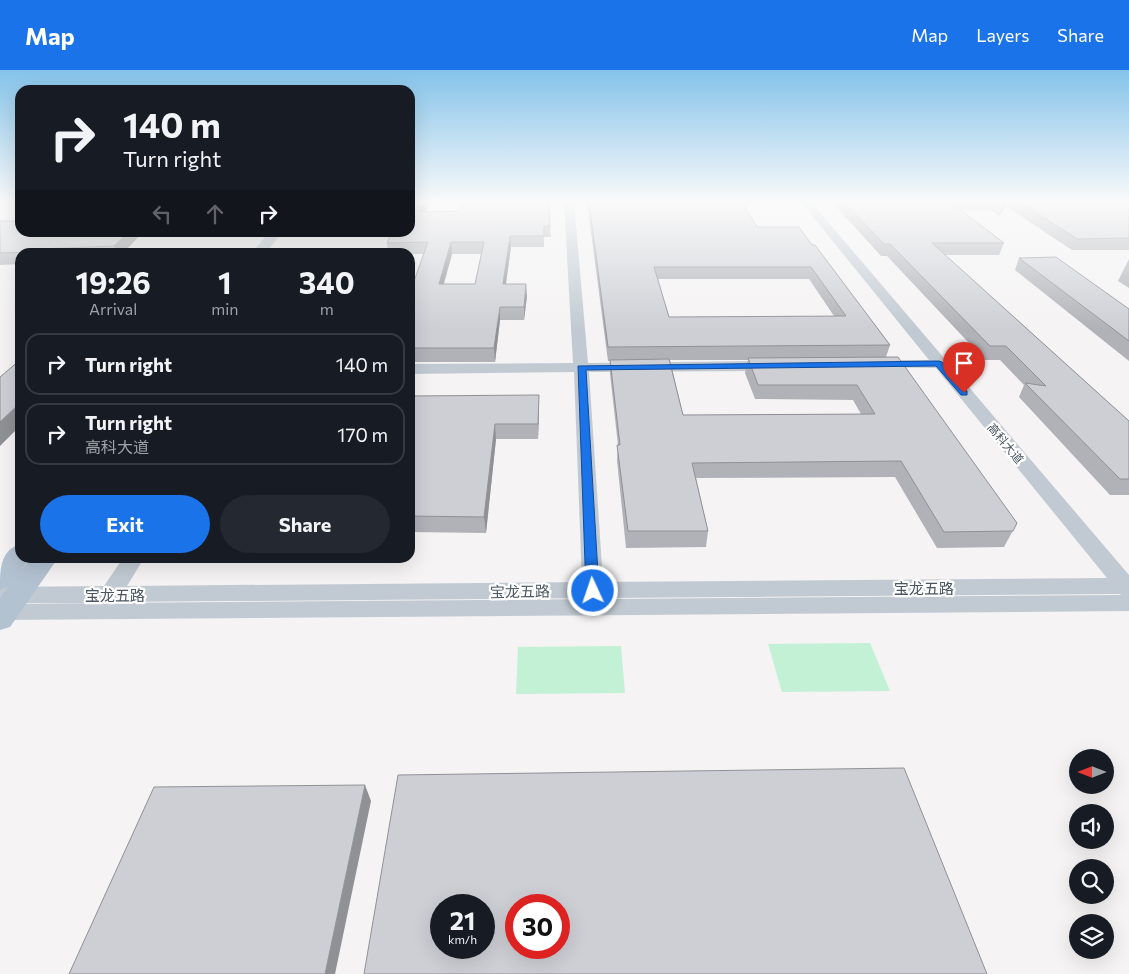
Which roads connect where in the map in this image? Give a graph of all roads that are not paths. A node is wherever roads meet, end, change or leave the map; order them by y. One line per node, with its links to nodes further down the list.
1 (572, 244): 6 (street)
2 (841, 244): 3 (street, 高科大道)
3 (939, 364): 5 (street); 12 (street, 高科大道)
4 (790, 365): 6 (street)
5 (859, 365)
6 (581, 368): 7 (street); 11 (street)
7 (415, 369)
8 (17, 563): 14 (main road)
9 (40, 563): 14 (main road)
10 (129, 563): 13 (street)
11 (593, 591): 12 (street, 宝龙五路); 13 (street, 宝龙五路)
12 (1128, 591): 14 (street, 宝龙五路)
13 (110, 595): 14 (street, 宝龙五路)
14 (4, 602)

